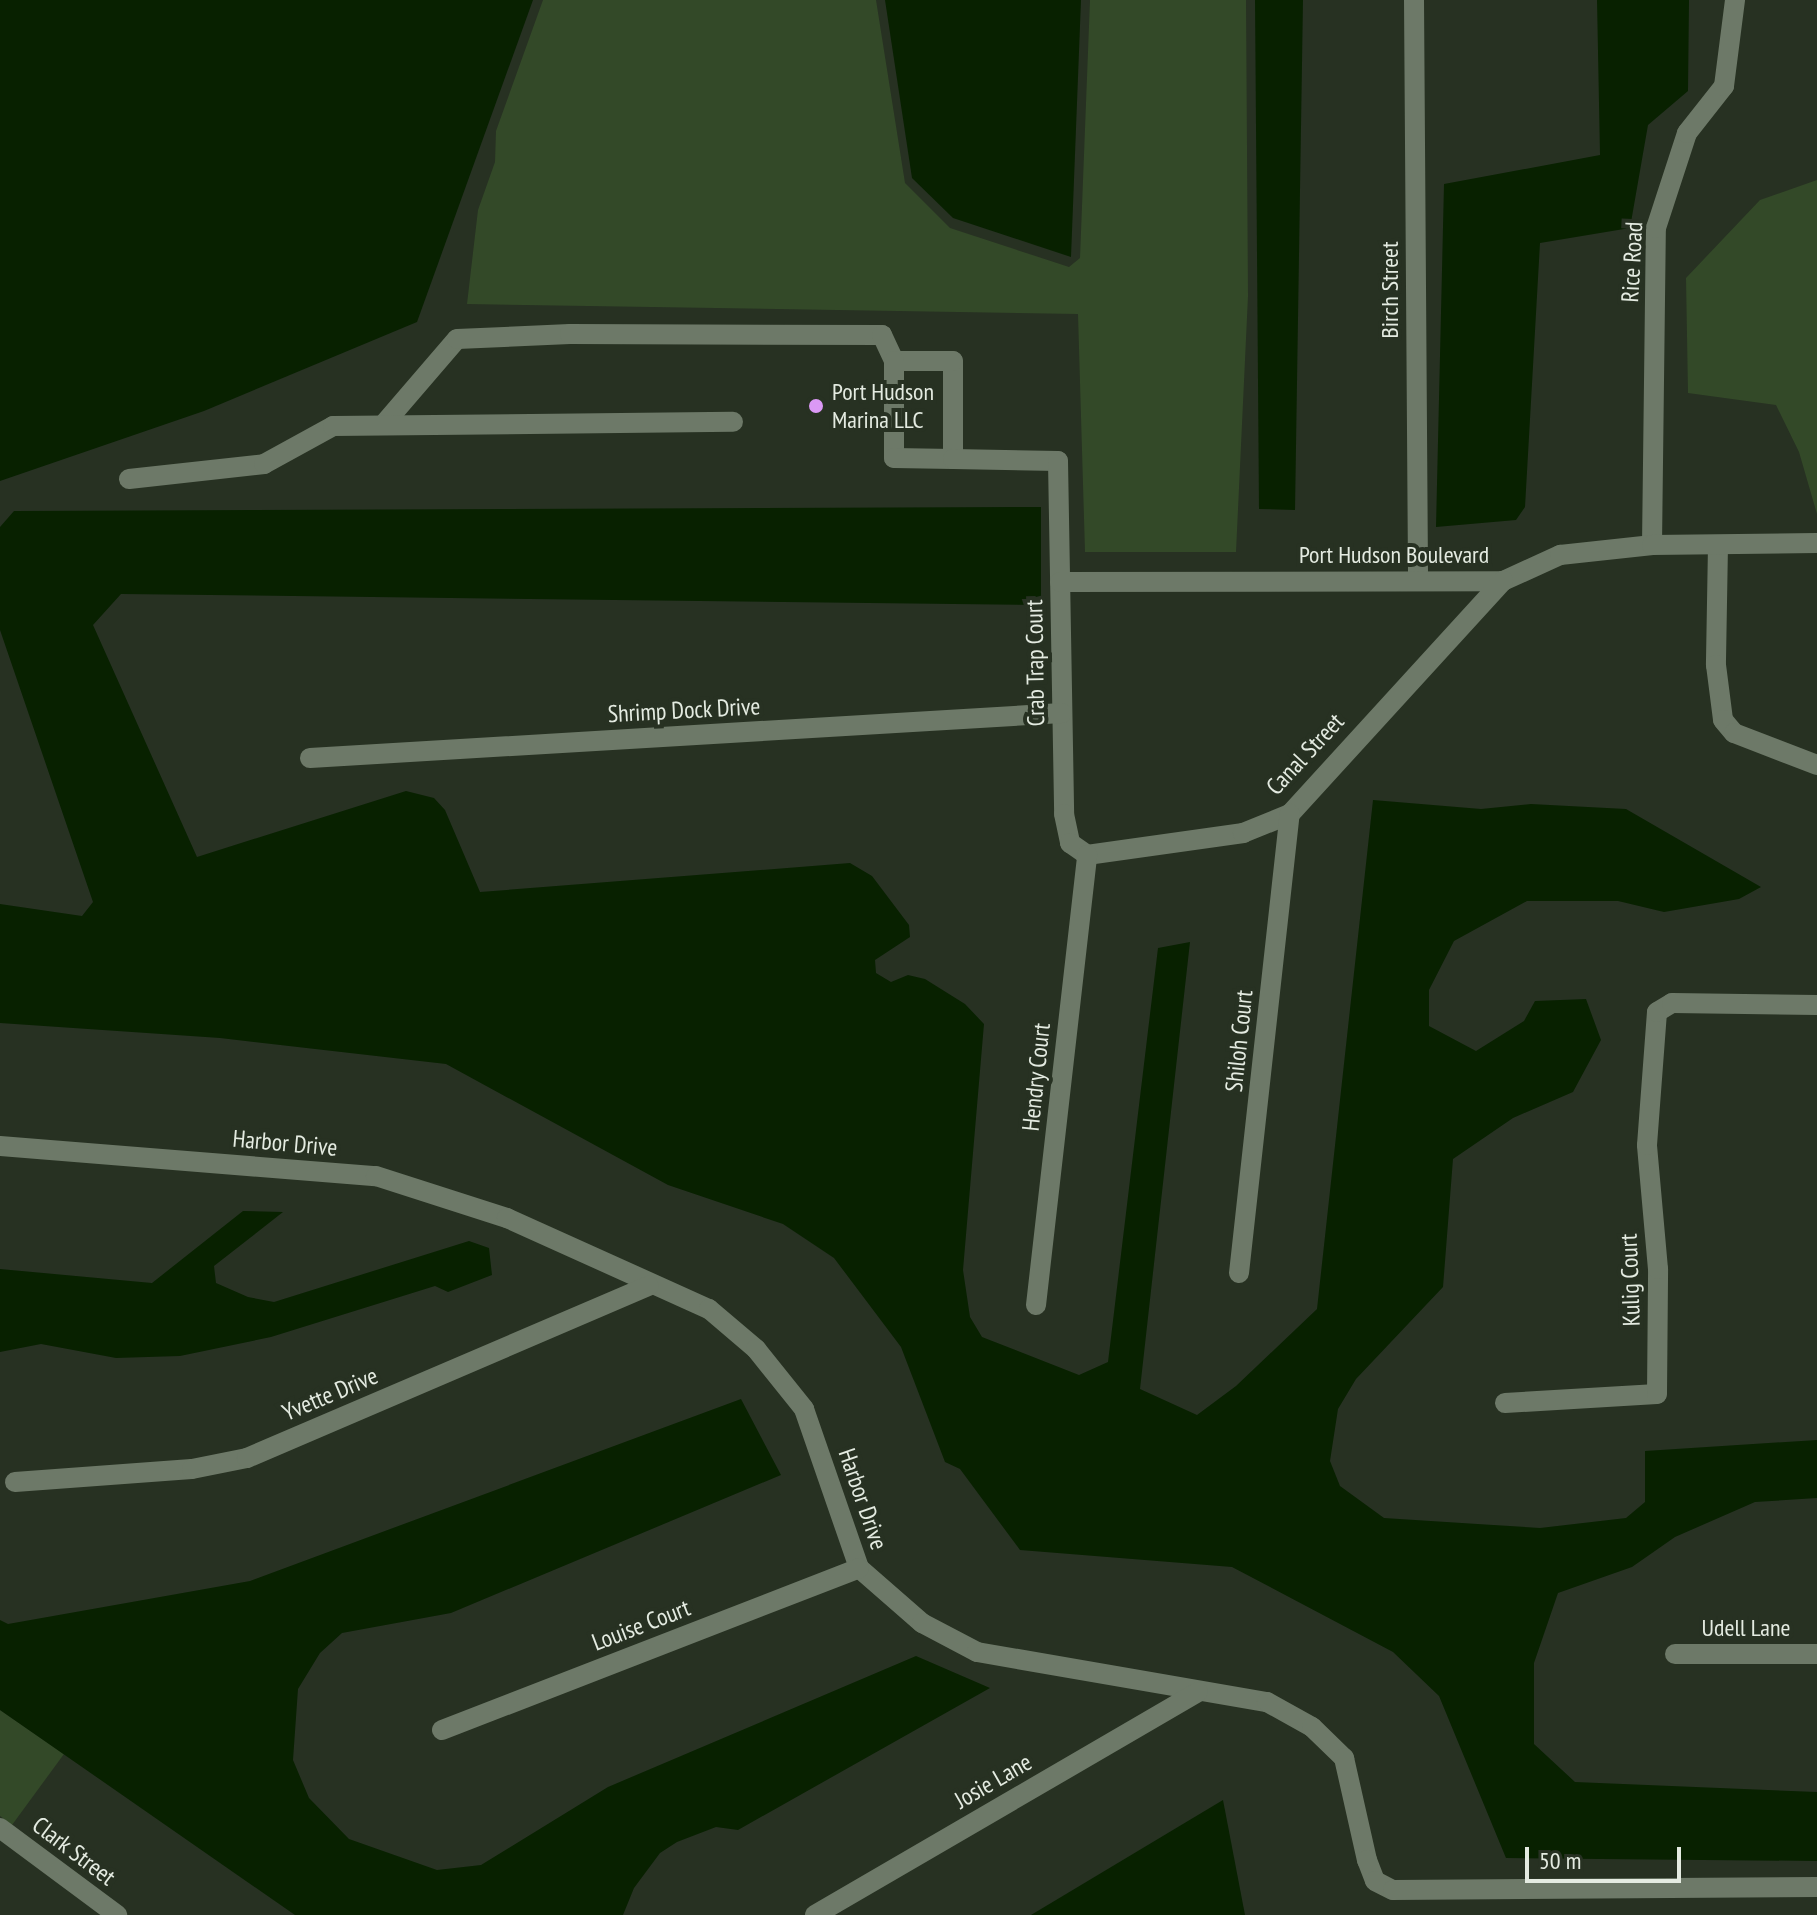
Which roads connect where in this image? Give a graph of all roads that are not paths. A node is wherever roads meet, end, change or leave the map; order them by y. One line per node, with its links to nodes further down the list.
1 (1414, 0): 11 (street, Birch Street)
2 (1735, 0): 9 (street, Rice Road)
3 (894, 361): 5 (street); 6 (street); 6 (street)
4 (733, 422): 5 (street)
5 (383, 425): 7 (street)
6 (953, 459): 13 (street, Crab Trap Court)
7 (129, 479)
8 (1817, 543): 10 (street, Port Hudson Boulevard)
9 (1652, 545): 10 (street, Port Hudson Boulevard); 12 (street, Port Hudson Boulevard)
10 (1718, 545): 16 (street)
11 (1418, 580): 12 (street, Port Hudson Boulevard); 13 (street, Port Hudson Boulevard)
12 (1503, 581): 17 (street, Canal Street)
13 (1060, 582): 14 (street, Crab Trap Court)
14 (1062, 713): 15 (street, Shrimp Dock Drive); 18 (street, Crab Trap Court)
15 (310, 758)
16 (1817, 765)
17 (1290, 814): 18 (street, Canal Street); 21 (street, Shiloh Court)
18 (1087, 855): 23 (street, Hendry Court)
19 (1817, 1005): 24 (street, Kulig Court)
20 (0, 1146): 22 (street, Harbor Drive)
21 (1239, 1273)
22 (649, 1286): 25 (street, Yvette Drive); 26 (street, Harbor Drive)
23 (1036, 1305)
24 (1505, 1403)
25 (15, 1482)
26 (859, 1568): 29 (street, Harbor Drive); 30 (street, Louise Court)
27 (1675, 1654): 28 (street, Udell Lane)
28 (1817, 1654)
29 (1198, 1692): 32 (street, Harbor Drive); 34 (street, Josie Lane)
30 (442, 1730)
31 (0, 1828): 33 (street, Clark Street)
32 (1817, 1887)
33 (117, 1915)
34 (815, 1915)

